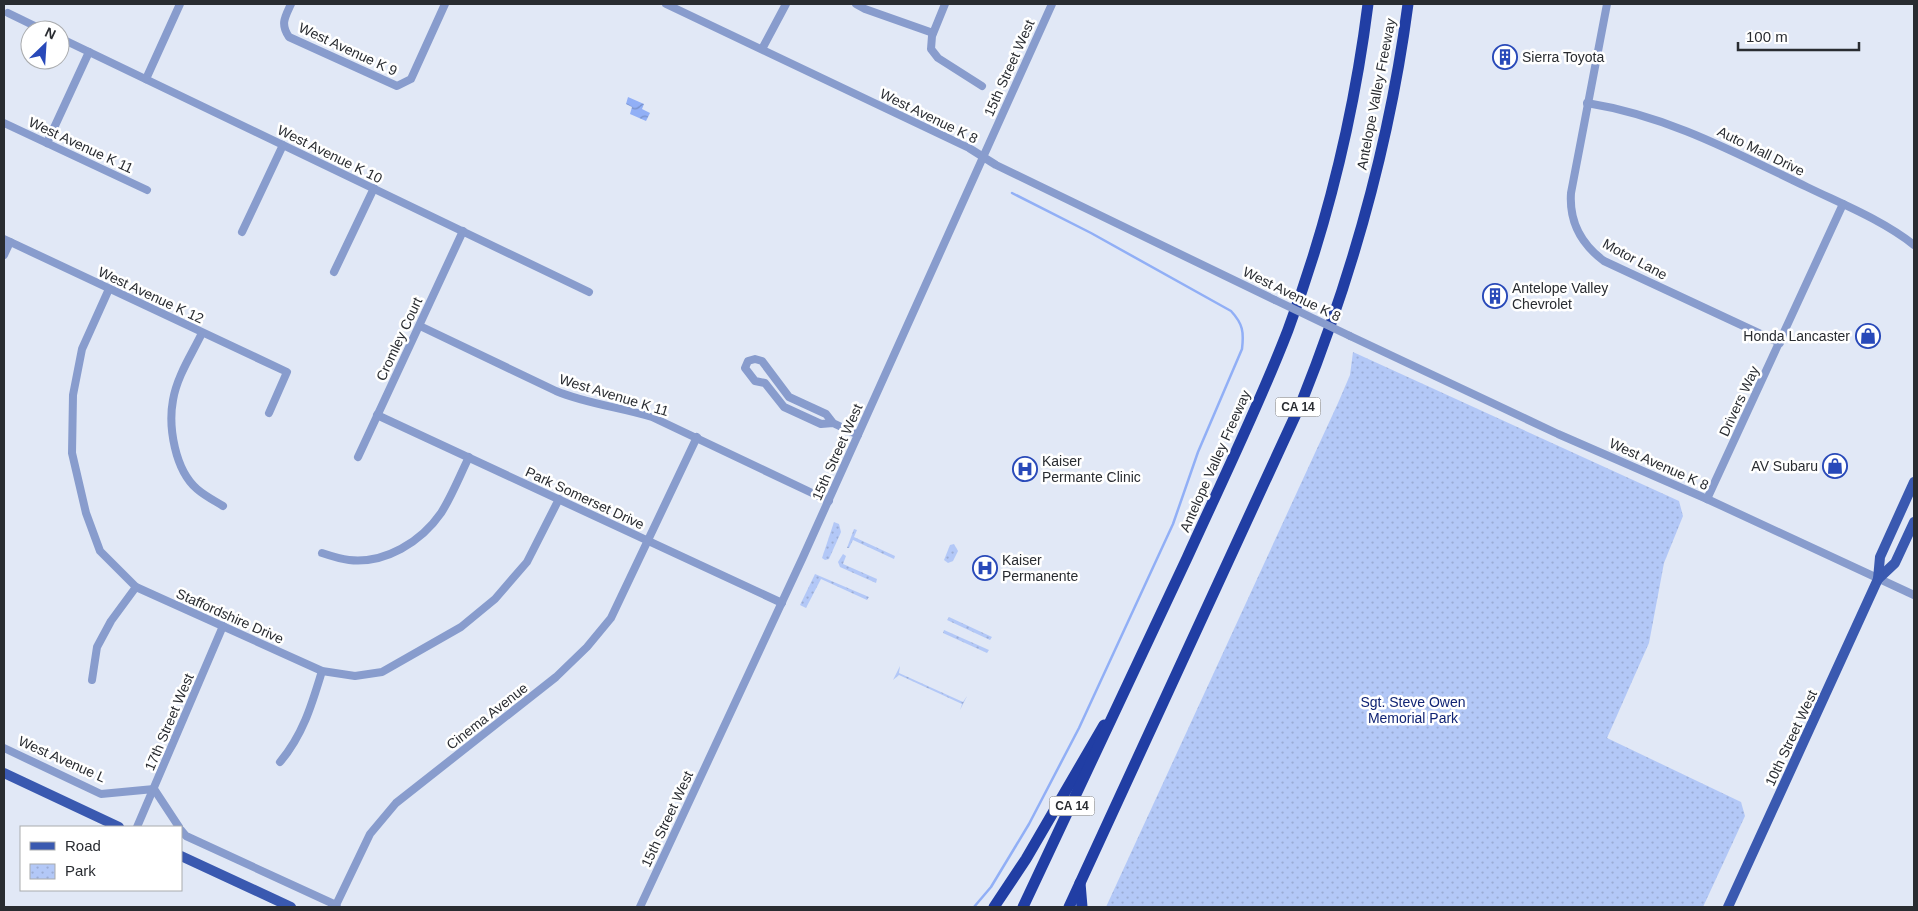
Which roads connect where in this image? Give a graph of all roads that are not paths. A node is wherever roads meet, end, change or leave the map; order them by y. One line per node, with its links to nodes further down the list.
1 (180, 4): 18 (street)
2 (291, 4): 3 (street, West Avenue K 9)
3 (445, 4)
4 (666, 4): 16 (street, West Avenue K 8)
5 (786, 4): 16 (street)
6 (856, 4): 14 (street)
7 (945, 4): 14 (street)
8 (1052, 4): 24 (street, 15th Street West)
9 (1368, 4): 64 (highway, Antelope Valley Freeway / CA 14)
10 (1408, 4): 74 (highway, Antelope Valley Freeway / CA 14)
11 (1607, 4): 20 (street, Motor Lane)
12 (8, 13): 13 (street)
13 (22, 20)
14 (934, 33): 19 (street)
15 (70, 43): 17 (street, West Avenue K 10)
16 (762, 49): 24 (street, West Avenue K 8)
17 (89, 52): 18 (street, West Avenue K 10); 22 (street)
18 (146, 79): 23 (street, West Avenue K 10)
19 (982, 86)
20 (1587, 103): 27 (street, Auto Mall Drive); 38 (street, Motor Lane)
21 (4, 123): 22 (street, West Avenue K 11)
22 (47, 143): 26 (street, West Avenue K 11)
23 (283, 145): 25 (street, West Avenue K 10); 29 (street)
24 (984, 157): 44 (street, 15th Street West); 50 (street, West Avenue K 8, bridge)
25 (374, 188): 28 (street, West Avenue K 10); 33 (street)
26 (147, 190)
27 (1843, 204): 31 (street, Auto Mall Drive); 38 (street, Drivers Way)
28 (463, 231): 35 (street, West Avenue K 10); 36 (street, Cromley Court)
29 (242, 232)
30 (7, 241): 32 (street); 34 (street, West Avenue K 12)
31 (1914, 245)
32 (4, 255)
33 (334, 272)
34 (109, 289): 37 (street, West Avenue K 12); 58 (street, Staffordshire Drive)
35 (589, 292)
36 (420, 326): 42 (street, Cromley Court); 45 (street, West Avenue K 11)
37 (202, 333): 41 (street, West Avenue K 12); 52 (street)
38 (1780, 343): 50 (street, Drivers Way)
39 (773, 374): 40 (street); 40 (street); 43 (street)
40 (765, 383): 43 (street)
41 (270, 413)
42 (377, 415): 46 (street, Cromley Court); 47 (street, Park Somerset Drive)
43 (833, 423): 44 (street)
44 (858, 434): 51 (street, 15th Street West)
45 (697, 437): 51 (street, West Avenue K 11); 55 (street, Cinema Avenue)
46 (358, 456)
47 (469, 457): 49 (street, Park Somerset Drive); 56 (street)
48 (1914, 482): 57 (main road, 10th Street West)
49 (559, 499): 55 (street, Park Somerset Drive); 62 (street, Staffordshire Drive)
50 (1707, 499): 57 (street, West Avenue K 8)
51 (828, 502): 60 (street, 15th Street West)
52 (223, 506)
53 (1914, 514): 54 (main road, 10th Street West)
54 (1912, 526): 57 (main road, 10th Street West)
55 (649, 541): 60 (street, Park Somerset Drive); 75 (street, Cinema Avenue)
56 (322, 554)
57 (1878, 579): 59 (street, West Avenue K 8); 82 (main road, 10th Street West)
58 (136, 587): 61 (street, Staffordshire Drive); 63 (street)
59 (1914, 595)
60 (782, 603): 77 (street, 15th Street West)
61 (223, 626): 62 (street, Staffordshire Drive); 68 (street, 17th Street West)
62 (322, 671): 66 (street)
63 (92, 680)
64 (1120, 704): 78 (highway); 79 (highway, Antelope Valley Freeway / CA 14)
65 (4, 748): 68 (street, West Avenue L)
66 (280, 762)
67 (4, 774): 69 (main road)
68 (154, 789): 70 (street, 17th Street West); 71 (street)
69 (117, 826)
70 (137, 826)
71 (179, 826)
72 (182, 831): 75 (street)
73 (182, 856): 76 (main road)
74 (1080, 883): 80 (highway, Antelope Valley Freeway / CA 14); 81 (highway)
75 (337, 906)
76 (291, 907)
77 (640, 907)
78 (994, 907)
79 (1023, 907)
80 (1069, 907)
81 (1082, 907)
82 (1728, 907)

